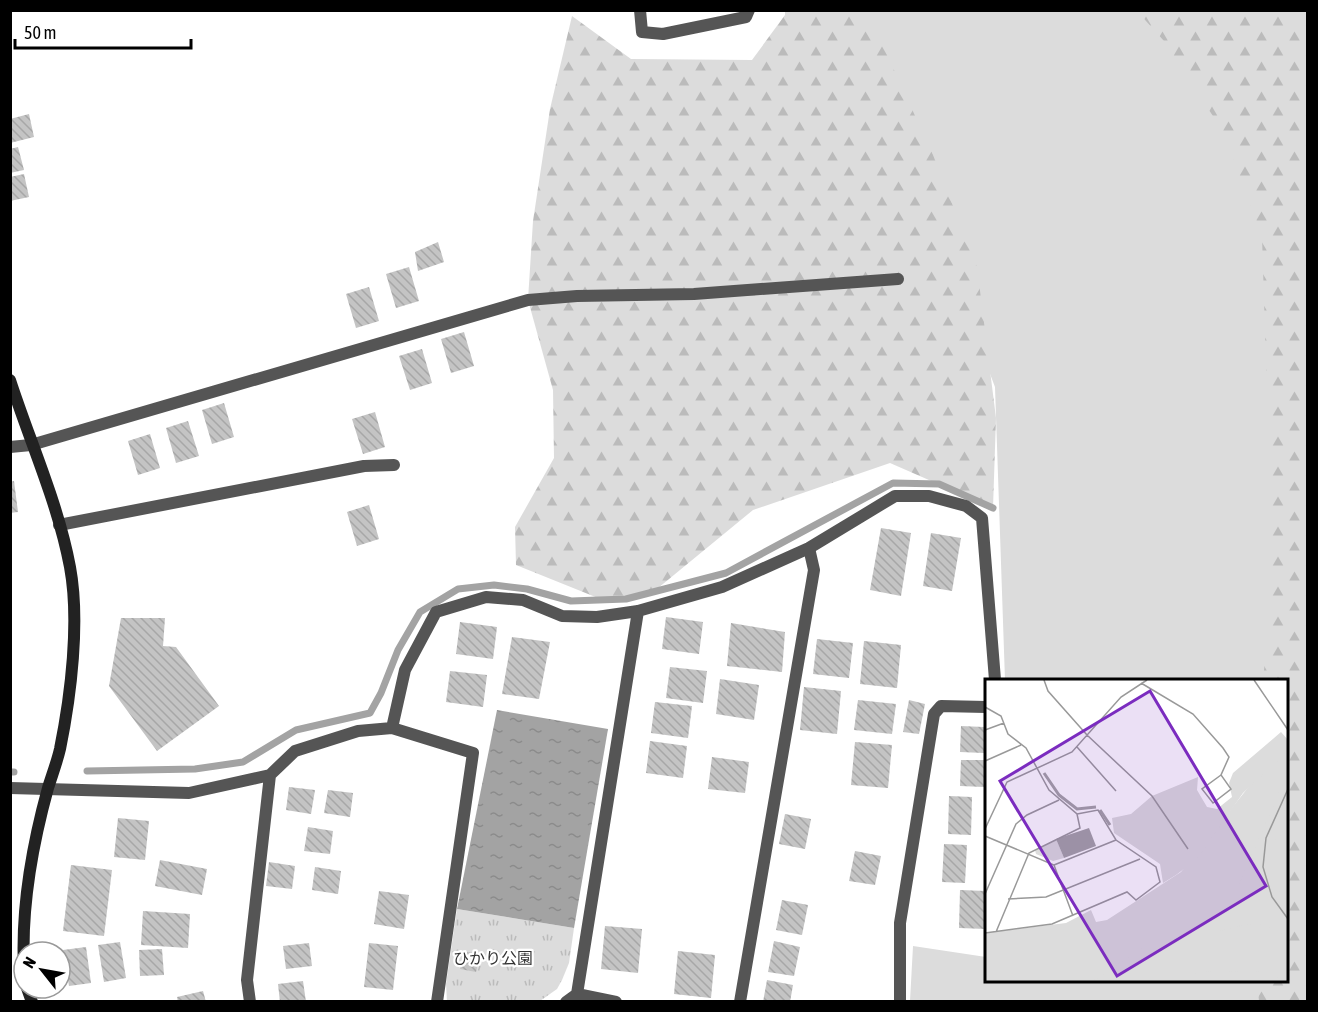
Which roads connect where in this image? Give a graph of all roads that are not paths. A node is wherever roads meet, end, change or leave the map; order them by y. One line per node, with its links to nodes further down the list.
1 (640, 10): 2 (street)
2 (749, 10)
3 (898, 279): 5 (street)
4 (10, 380): 5 (street)
5 (31, 445): 6 (street); 8 (street)
6 (10, 447)
7 (394, 465): 8 (street)
8 (58, 525): 16 (street)
9 (809, 548): 10 (street); 11 (street); 23 (street)
10 (638, 611): 13 (street); 18 (street)
11 (995, 679)
12 (985, 707): 24 (street)
13 (392, 728): 14 (street); 20 (street)
14 (270, 775): 16 (street); 19 (street)
15 (10, 788): 16 (street)
16 (48, 789): 17 (street)
17 (22, 940)
18 (577, 994): 21 (street); 22 (street)
19 (249, 1002)
20 (437, 1002)
21 (566, 1002)
22 (616, 1002)
23 (740, 1002)
24 (900, 1002)

